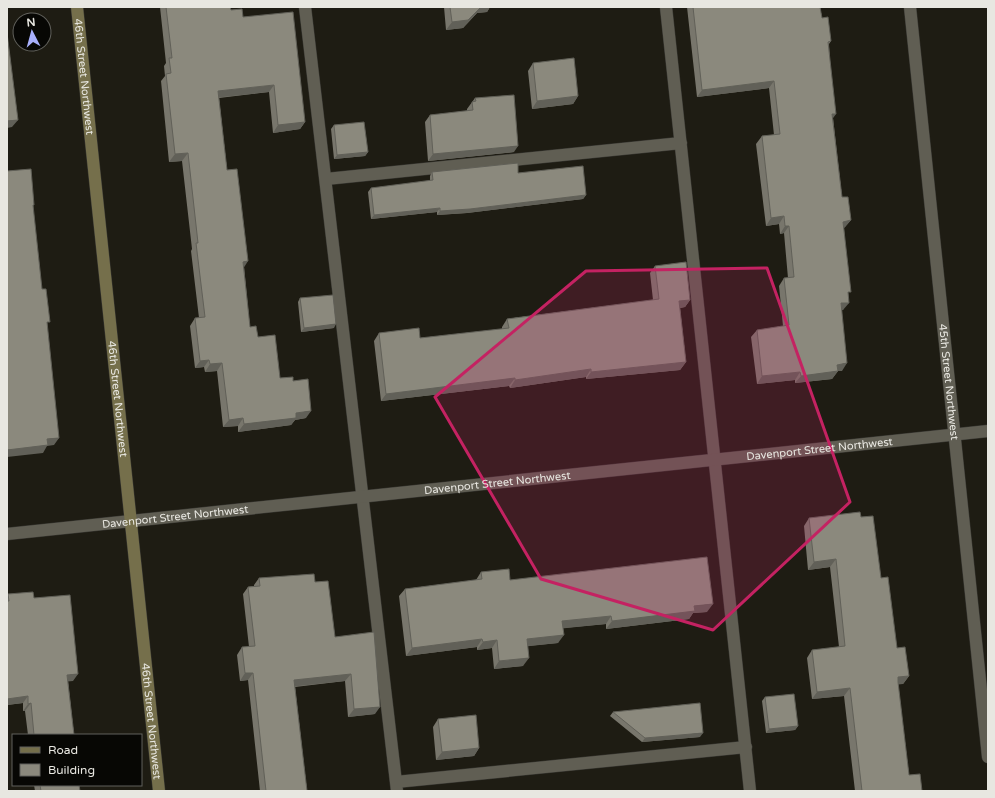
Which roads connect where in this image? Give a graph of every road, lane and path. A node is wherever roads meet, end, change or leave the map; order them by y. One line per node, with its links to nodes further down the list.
1 (77, 7): 11 (street, 46th Street Northwest)
2 (305, 7): 6 (street)
3 (666, 7): 5 (street)
4 (910, 7): 8 (street, 45th Street Northwest)
5 (681, 143): 6 (street); 9 (street)
6 (326, 179): 10 (street)
7 (988, 432): 8 (street, Davenport Street Northwest)
8 (955, 434): 9 (street, Davenport Street Northwest); 14 (street, 45th Street Northwest)
9 (715, 460): 10 (street, Davenport Street Northwest); 13 (street)
10 (364, 496): 11 (street, Davenport Street Northwest); 15 (street)
11 (131, 521): 12 (street, Davenport Street Northwest); 16 (street, 46th Street Northwest)
12 (7, 534)
13 (746, 747): 15 (street); 17 (street)
14 (988, 757)
15 (396, 787)
16 (159, 791)
17 (750, 791)

